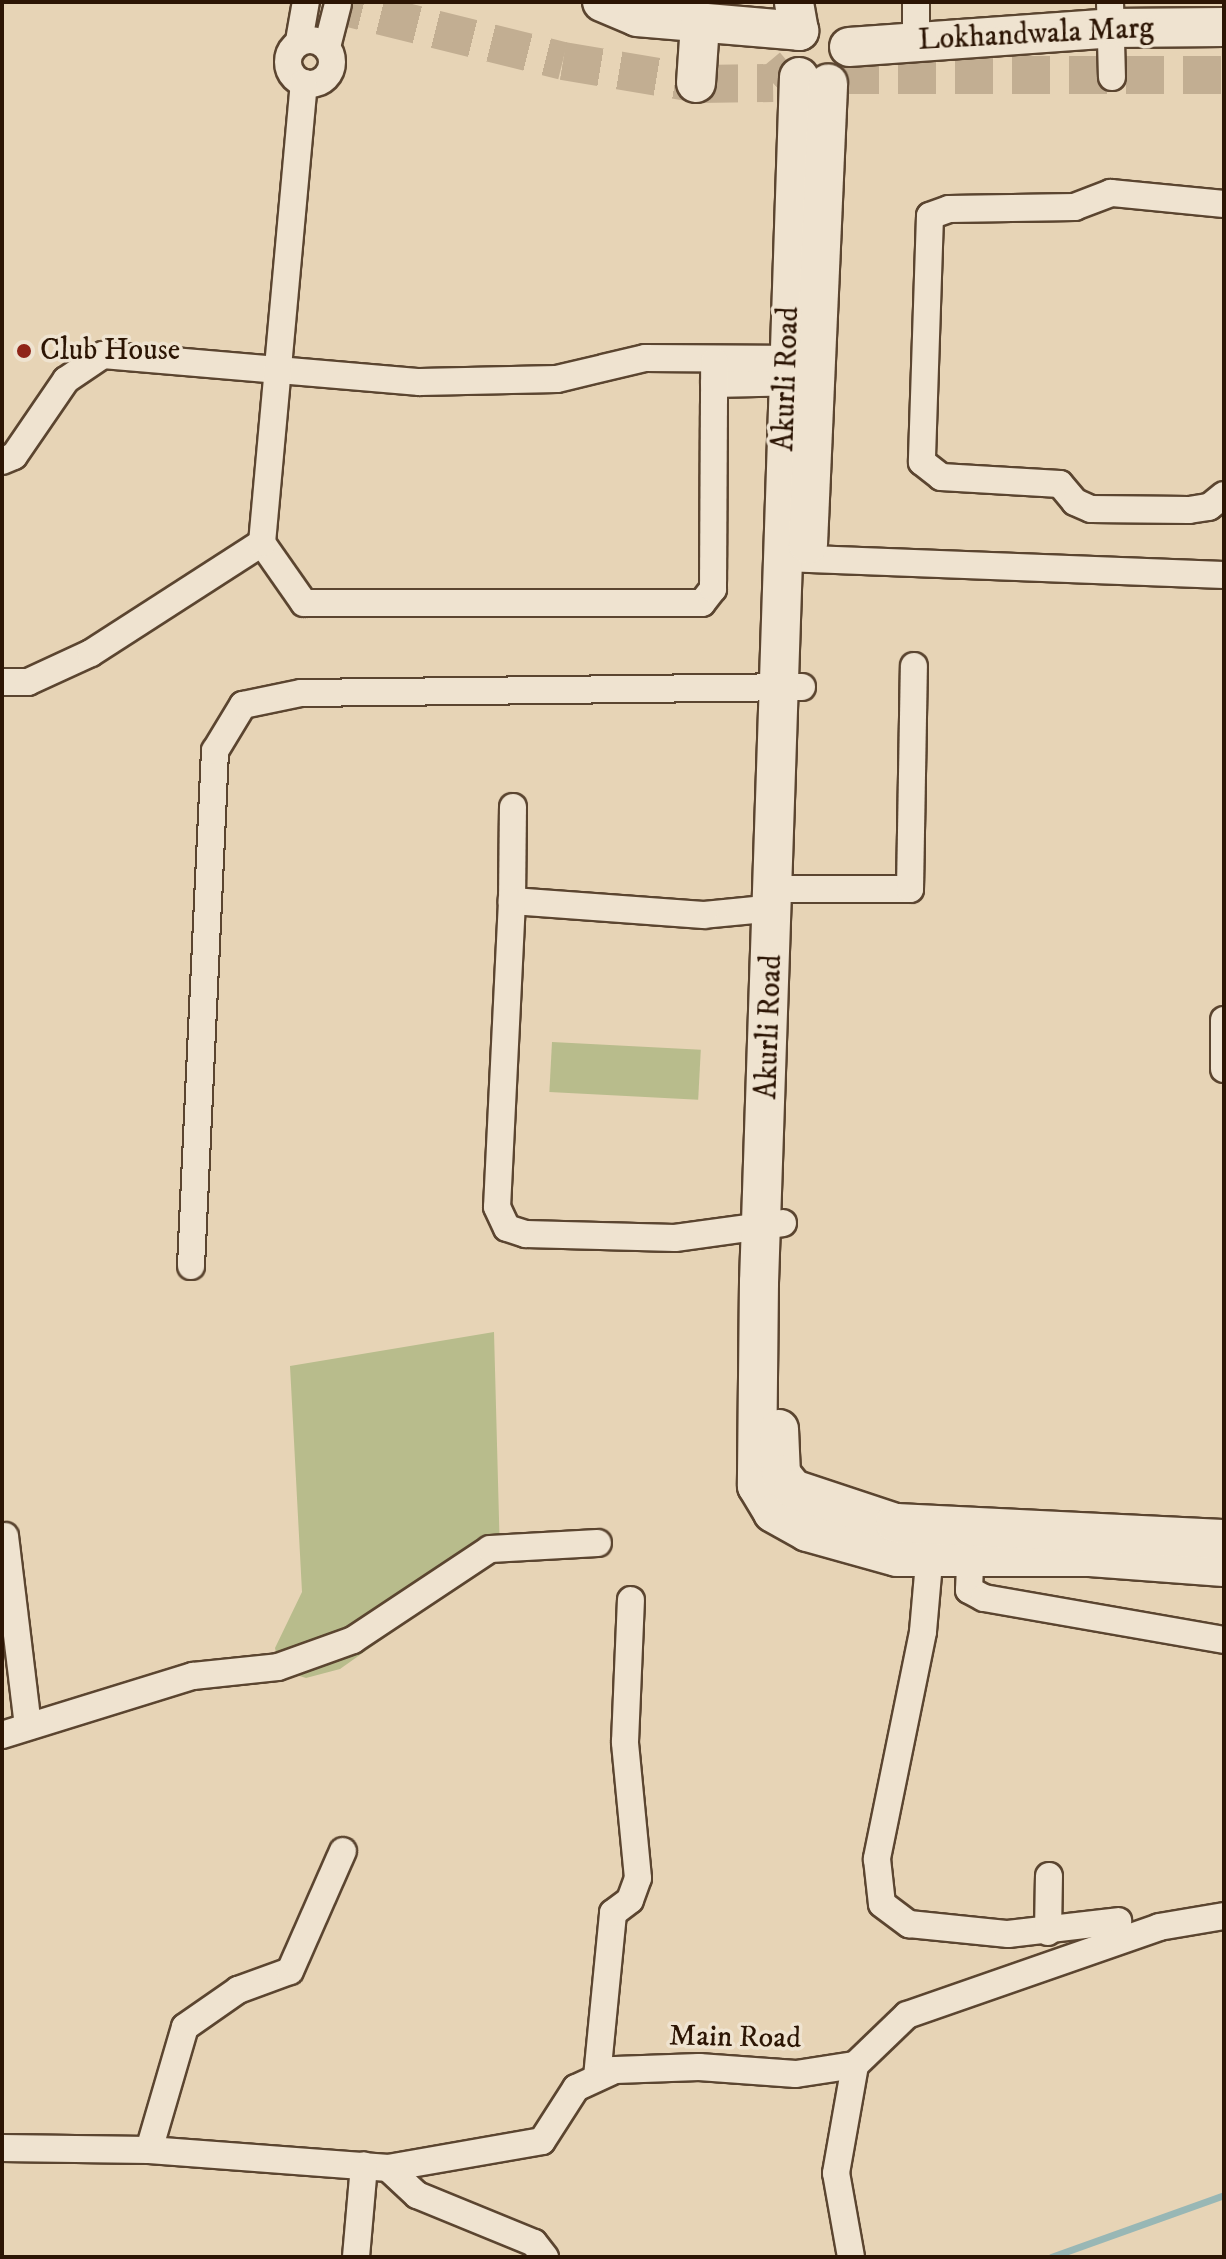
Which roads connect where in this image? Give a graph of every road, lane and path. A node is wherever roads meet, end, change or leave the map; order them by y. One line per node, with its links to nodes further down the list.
1 (306, 2): 11 (street)
2 (602, 2): 5 (street)
3 (916, 2): 10 (street)
4 (338, 4): 12 (street)
5 (639, 10): 8 (street)
6 (807, 15): 8 (street); 13 (street); 15 (street)
7 (1110, 15): 9 (street, Lokhandwala Marg); 10 (street, Lokhandwala Marg); 14 (street)
8 (700, 25): 17 (street)
9 (1224, 27)
10 (916, 40): 13 (street, Lokhandwala Marg)
11 (299, 41): 12 (street); 16 (street)
12 (327, 47): 16 (street)
13 (849, 47): 15 (street)
14 (1112, 77)
15 (814, 80): 19 (street, Akurli Road)
16 (304, 83): 20 (street)
17 (696, 83)
18 (1224, 204): 23 (street)
19 (803, 371): 21 (street); 25 (street, Akurli Road)
20 (281, 372): 21 (street); 22 (street); 24 (street)
21 (714, 373): 24 (street)
22 (2, 461)
23 (1224, 495)
24 (262, 543): 28 (street)
25 (795, 558): 26 (street); 29 (street, Akurli Road)
26 (1224, 575)
27 (914, 666): 31 (street)
28 (2, 682)
29 (790, 687): 31 (street, Akurli Road); 36 (street)
30 (513, 807): 32 (street)
31 (782, 895): 32 (street); 35 (street, Akurli Road)
32 (512, 901): 35 (street)
33 (1224, 1020): 34 (street)
34 (1224, 1069)
35 (773, 1223): 39 (street, Akurli Road)
36 (191, 1266)
37 (5, 1536): 46 (street)
38 (1224, 1539): 42 (street, Akurli Road)
39 (931, 1541): 40 (street, Akurli Road); 52 (street)
40 (971, 1542): 42 (street, Akurli Road); 45 (street)
41 (598, 1543): 46 (street)
42 (1171, 1548): 43 (street, Akurli Road)
43 (1224, 1567)
44 (631, 1600): 54 (street)
45 (1224, 1640)
46 (28, 1726): 47 (street)
47 (2, 1735)
48 (343, 1851): 56 (street)
49 (1049, 1876): 52 (street)
50 (1224, 1916): 53 (street)
51 (1118, 1921): 52 (street)
52 (1048, 1932)
53 (855, 2065): 54 (street, Main Road); 60 (street)
54 (597, 2077): 57 (street, Main Road)
55 (2, 2148): 56 (street, Main Road)
56 (149, 2150): 57 (street, Main Road)
57 (376, 2167): 58 (street); 59 (street)
58 (356, 2257)
59 (545, 2257)
60 (851, 2257)

